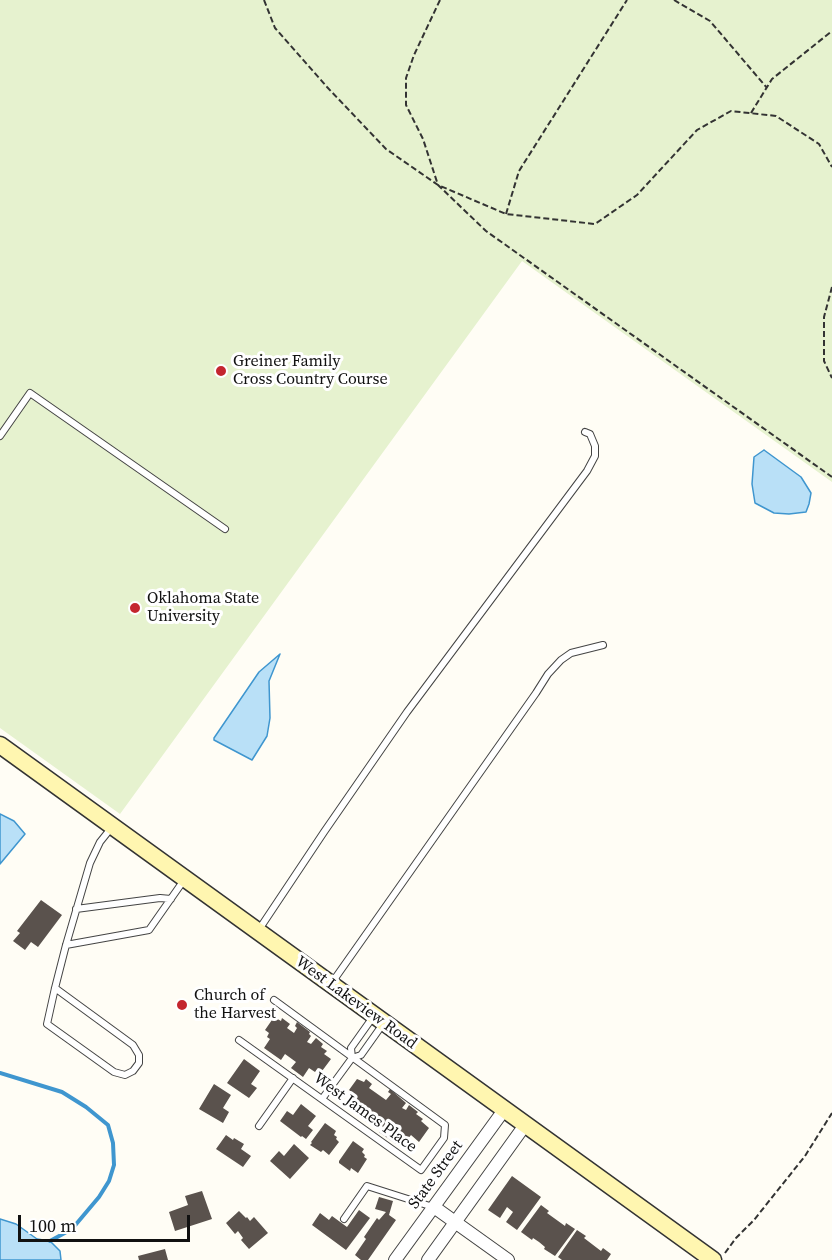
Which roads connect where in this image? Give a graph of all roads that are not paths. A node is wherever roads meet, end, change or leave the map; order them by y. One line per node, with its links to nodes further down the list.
1 (585, 432): 10 (lane)
2 (0, 436): 3 (lane)
3 (225, 529)
4 (603, 645): 12 (lane)
5 (0, 745): 6 (main road, West Lakeview Road)
6 (113, 827): 7 (main road, West Lakeview Road); 9 (lane)
7 (185, 879): 8 (lane); 10 (main road, West Lakeview Road)
8 (171, 899): 9 (lane); 11 (lane)
9 (76, 909): 11 (lane)
10 (257, 932): 12 (main road, West Lakeview Road)
11 (66, 945): 13 (lane)
12 (331, 985): 15 (main road, West Lakeview Road)
13 (56, 988): 13 (lane)
14 (274, 1000): 17 (lane)
15 (379, 1020): 17 (lane); 17 (lane); 20 (main road, West Lakeview Road)
16 (239, 1040): 18 (lane, West James Place)
17 (352, 1058): 19 (lane); 19 (lane, West James Place)
18 (293, 1078): 19 (lane, West James Place); 22 (lane, West James Place)
19 (322, 1099)
20 (504, 1110): 21 (main road, West Lakeview Road); 23 (street, State Street)
21 (525, 1125): 25 (street); 29 (main road, West Lakeview Road)
22 (259, 1126)
23 (434, 1207): 24 (lane); 25 (street); 26 (street, State Street)
24 (344, 1220)
25 (455, 1222): 27 (street); 28 (street)
26 (395, 1260)
27 (428, 1260)
28 (508, 1260)
29 (713, 1260)

